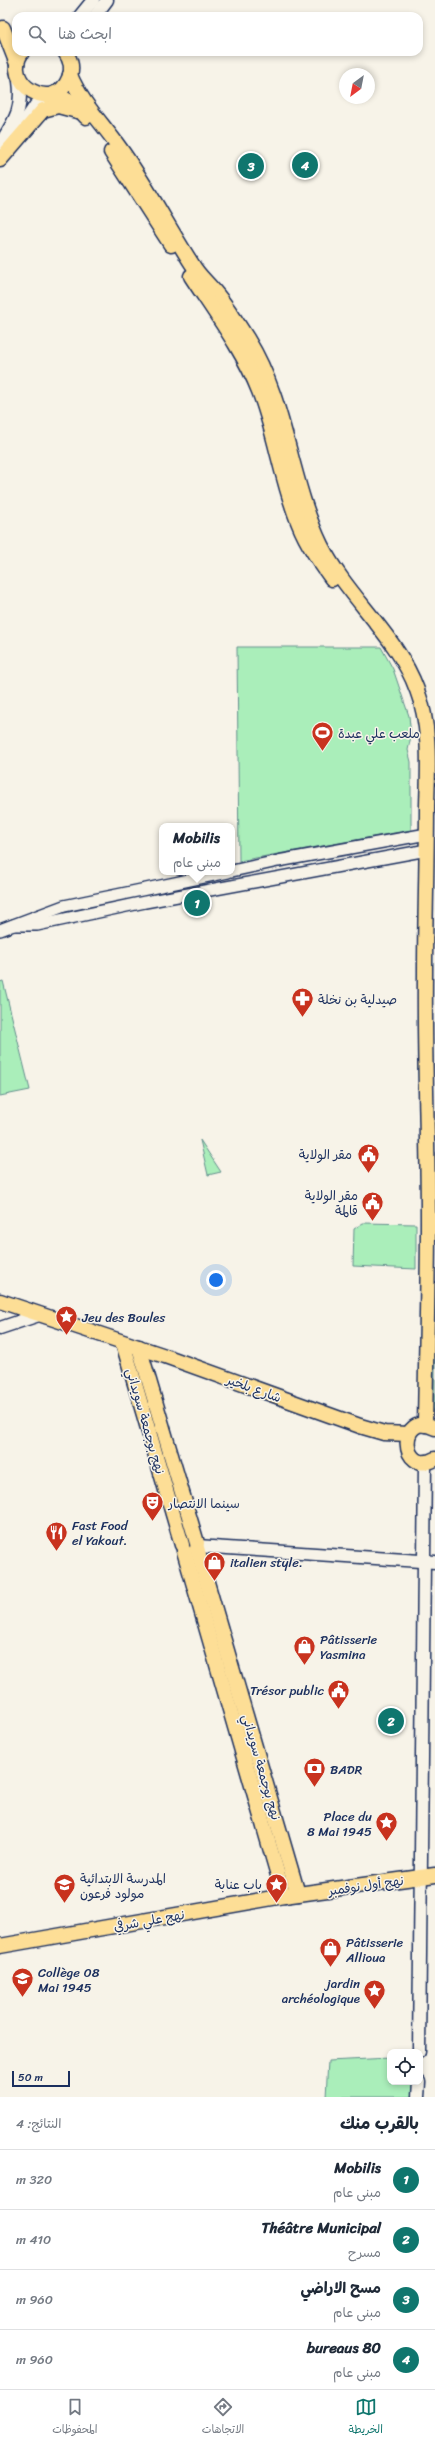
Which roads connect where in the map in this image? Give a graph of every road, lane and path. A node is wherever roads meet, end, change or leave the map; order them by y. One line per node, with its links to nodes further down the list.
1 (93, 0): 3 (main road)
2 (107, 0): 4 (main road)
3 (83, 12)
4 (98, 12)
5 (1, 27): 6 (main road); 7 (main road)
6 (12, 34)
7 (12, 45)
8 (20, 58): 10 (main road)
9 (70, 60): 11 (main road); 15 (main road)
10 (19, 81): 11 (main road); 13 (main road)
11 (51, 94): 12 (main road); 14 (main road)
12 (84, 114): 14 (main road); 15 (main road)
13 (0, 144)
14 (0, 160)
15 (354, 597): 16 (main road)
16 (427, 834): 17 (main road); 18 (street)
17 (427, 850): 20 (street); 30 (main road)
18 (235, 870)
19 (214, 875): 20 (street)
20 (14, 925): 21 (street)
21 (0, 930)
22 (0, 1302): 23 (main road, شارع بلخير)
23 (39, 1315): 24 (main road); 25 (main road, شارع بلخير)
24 (0, 1328)
25 (123, 1343): 26 (main road, شارع بلخير); 29 (main road, نهج بوجمعة سويداني)
26 (139, 1347): 27 (main road, شارع بلخير); 28 (main road, نهج بوجمعة سويداني)
27 (165, 1356): 28 (main road); 31 (main road, شارع بلخير)
28 (146, 1369): 29 (main road); 35 (main road, نهج بوجمعة سويداني)
29 (131, 1370): 35 (main road, نهج بوجمعة سويداني)
30 (430, 1426): 32 (main road)
31 (384, 1433): 32 (main road, شارع بلخير); 33 (main road, شارع بلخير)
32 (409, 1434): 33 (main road)
33 (407, 1448): 34 (main road, شارع بلخير)
34 (430, 1460): 36 (main road)
35 (192, 1547): 36 (main road); 38 (main road, نهج بوجمعة سويداني)
36 (429, 1562): 37 (main road)
37 (428, 1876): 38 (main road, نهج أول نوفمبر); 40 (main road)
38 (291, 1895): 39 (main road, نهج علي شرفي)
39 (0, 1946)
40 (419, 2049)
41 (419, 2085): 42 (main road)
42 (418, 2097)

